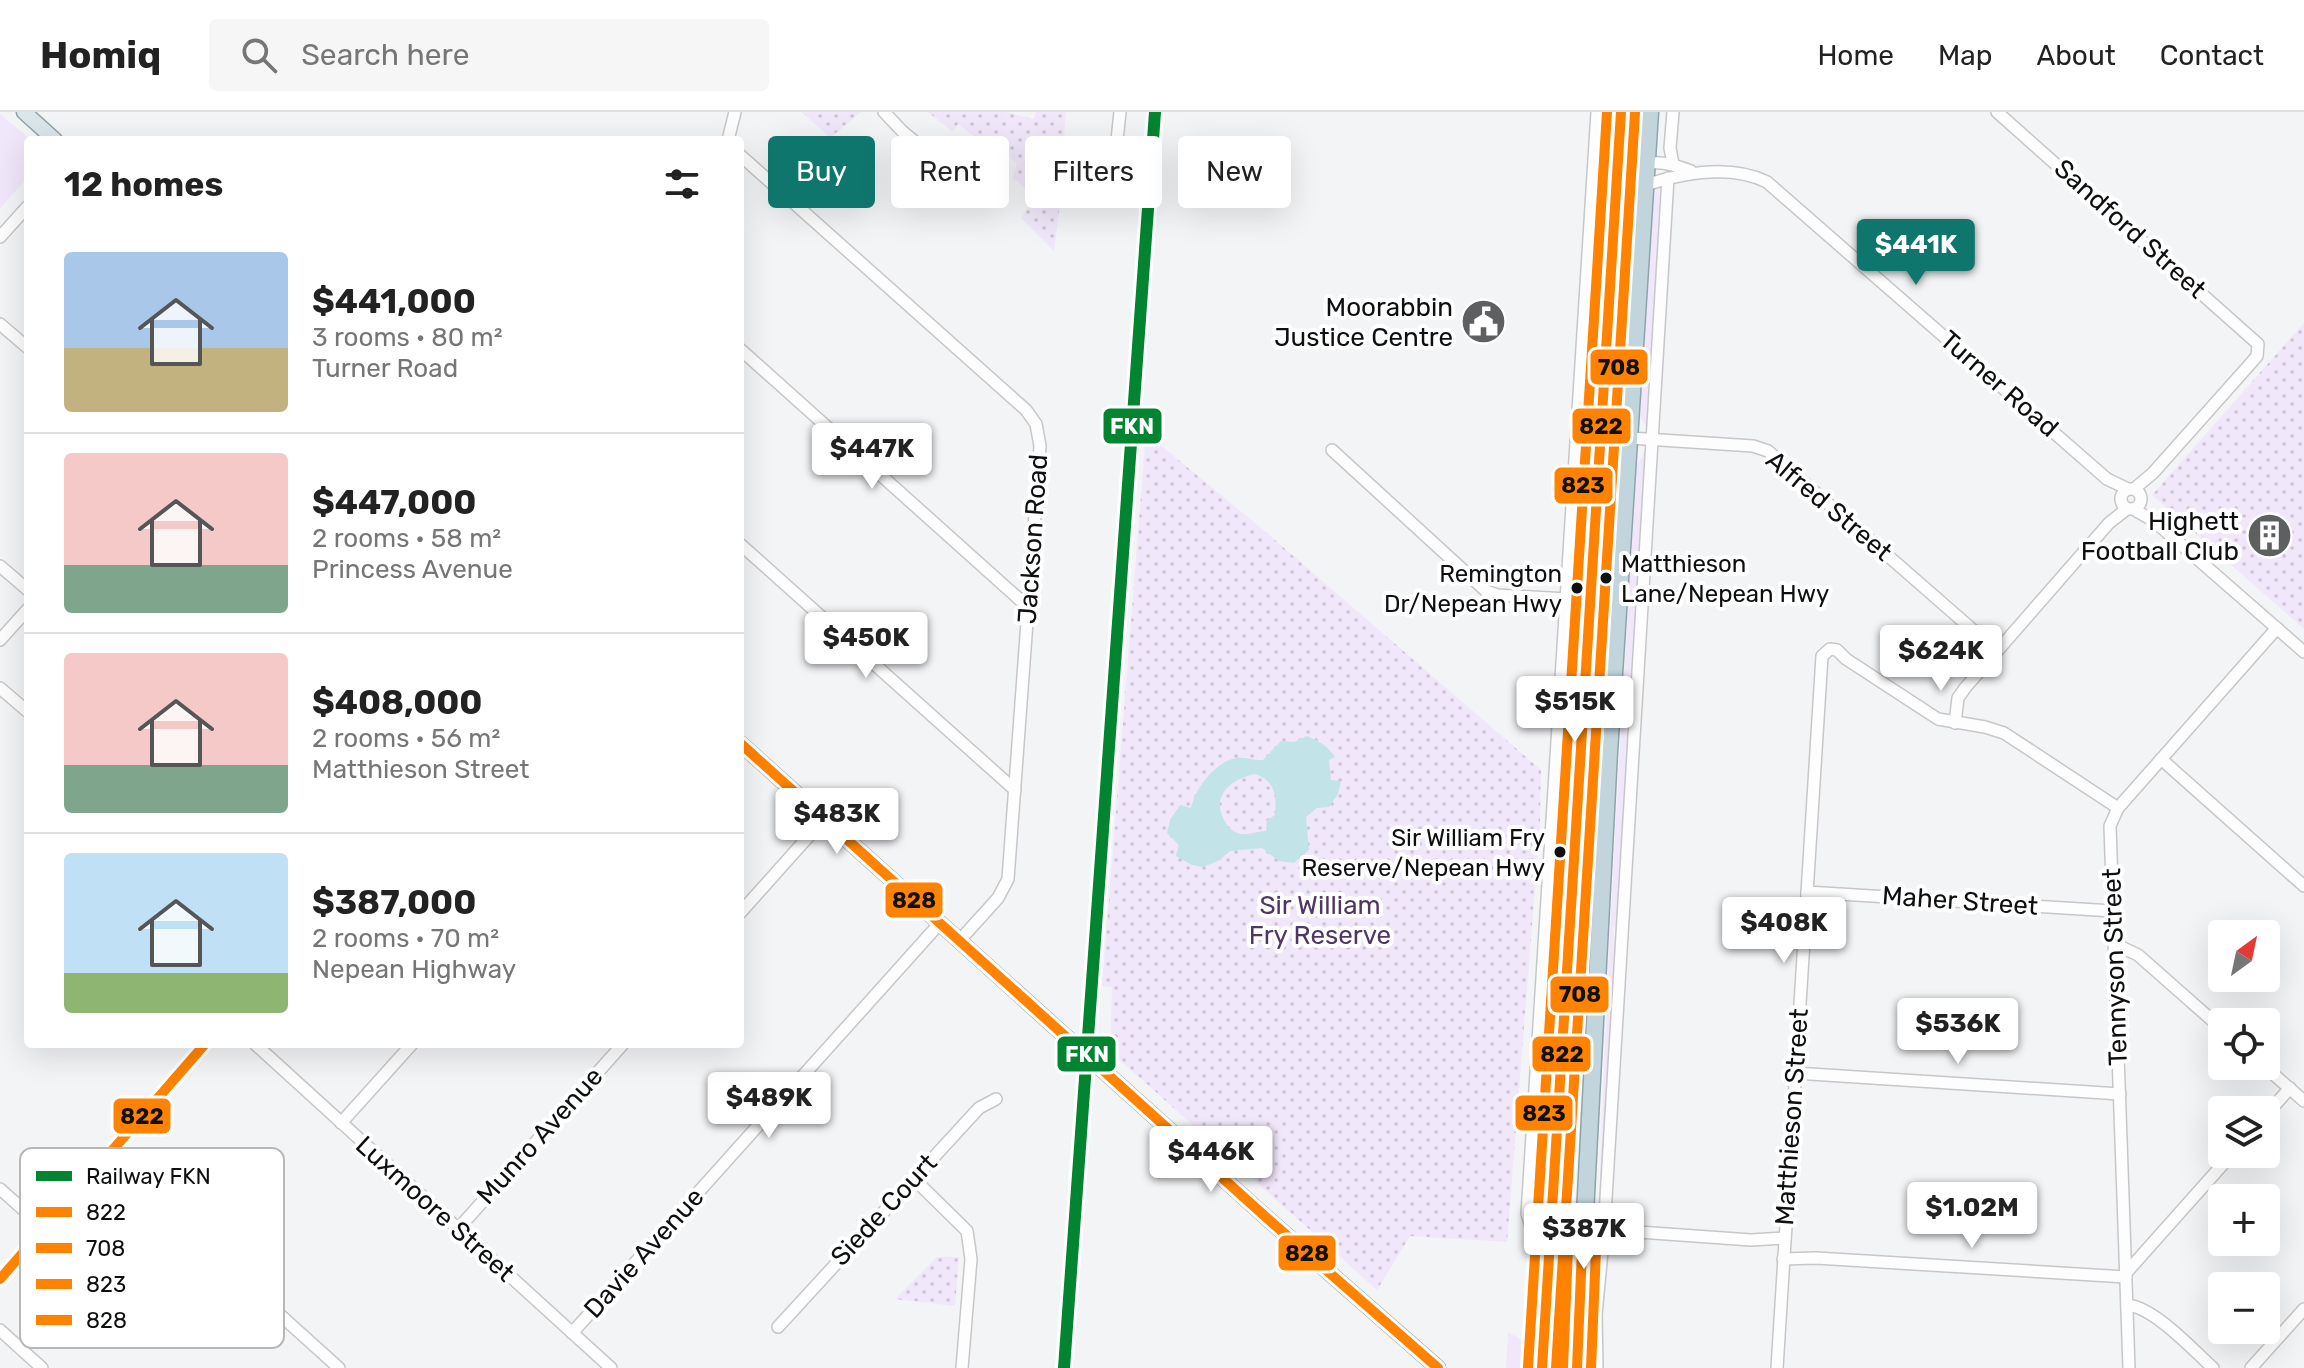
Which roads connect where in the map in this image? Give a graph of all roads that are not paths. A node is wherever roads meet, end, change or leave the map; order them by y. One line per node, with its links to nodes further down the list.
1 (24, 112): 11 (main road)
2 (735, 112): 12 (street)
3 (884, 112): 13 (street)
4 (1120, 112): 14 (street)
5 (1611, 112): 10 (street)
6 (1621, 112): 19 (highway)
7 (1650, 112): 16 (highway)
8 (1673, 112): 17 (street)
9 (1997, 112): 32 (street, Sandford Street)
10 (1597, 118): 22 (street)
11 (51, 136)
12 (729, 136)
13 (908, 136)
14 (1117, 136)
15 (744, 159): 37 (street, Jackson Road)
16 (1647, 162): 17 (street, Turner Road); 19 (street, Turner Road); 21 (highway)
17 (1673, 164): 18 (street, Turner Road)
18 (1692, 172): 20 (street, Turner Road); 32 (street, Turner Road)
19 (1617, 174): 24 (highway)
20 (1668, 178): 21 (street, Turner Road); 30 (street)
21 (1646, 185): 29 (highway)
22 (1591, 209): 24 (street); 36 (street)
23 (24, 210): 25 (street)
24 (1613, 234): 50 (highway)
25 (0, 237)
26 (0, 324): 27 (street)
27 (24, 345)
28 (744, 353): 37 (street)
29 (1630, 438): 30 (street, Alfred Street); 51 (highway)
30 (1653, 439): 41 (street, Alfred Street); 81 (street)
31 (1332, 450): 36 (street)
32 (2131, 499): 39 (street, Turner Road); 41 (street)
33 (744, 548): 48 (street)
34 (0, 566): 35 (street)
35 (24, 587)
36 (1567, 599): 49 (street)
37 (1028, 607): 48 (street, Jackson Road)
38 (24, 613): 40 (street)
39 (2277, 628): 42 (street, Turner Road); 47 (street)
40 (0, 640)
41 (1997, 651): 45 (street)
42 (2304, 652)
43 (0, 688): 44 (street)
44 (24, 709)
45 (1955, 723): 52 (street); 55 (street, Matthieson Street)
46 (744, 747): 53 (main road)
47 (2161, 759): 52 (street); 54 (street)
48 (1015, 790): 59 (street, Jackson Road)
49 (1555, 792): 50 (street); 85 (street)
50 (1578, 795): 51 (highway); 85 (highway)
51 (1607, 796): 79 (highway)
52 (2118, 808): 57 (street, Tennyson Street)
53 (824, 819): 56 (street); 58 (main road)
54 (2304, 886)
55 (1807, 892): 57 (street, Maher Street); 66 (street, Matthieson Street)
56 (744, 909)
57 (2113, 911): 60 (street, Tennyson Street)
58 (940, 923): 59 (main road); 95 (street, Davie Avenue)
59 (960, 940): 100 (main road)
60 (2115, 944): 61 (street); 69 (street, Tennyson Street)
61 (2208, 1017)
62 (202, 1048): 74 (street)
63 (258, 1048): 73 (street, Luxmoore Street)
64 (408, 1048): 73 (street)
65 (619, 1048): 80 (street, Munro Avenue)
66 (1795, 1073): 69 (street); 84 (street, Matthieson Street)
67 (2280, 1080): 68 (street)
68 (2290, 1088): 71 (street); 72 (street)
69 (2120, 1094): 82 (street, Tennyson Street)
70 (996, 1099): 76 (street, Siede Court)
71 (2280, 1099)
72 (2304, 1101)
73 (341, 1123): 80 (street, Luxmoore Street)
74 (115, 1148)
75 (2220, 1168): 83 (street)
76 (913, 1178): 93 (street, Siede Court); 99 (street)
77 (0, 1189): 78 (street)
78 (20, 1207)
79 (1583, 1228): 81 (street); 91 (highway)
80 (458, 1229): 95 (street, Luxmoore Street)
81 (1604, 1231): 84 (street); 91 (street)
82 (2125, 1235): 83 (street); 87 (street, Tennyson Street)
83 (2150, 1247): 87 (street)
84 (1784, 1248): 87 (street); 104 (street, Matthieson Street)
85 (1549, 1251): 101 (highway)
86 (20, 1257): 88 (street)
87 (2126, 1275): 89 (street, Tennyson Street)
88 (0, 1279)
89 (2127, 1305): 105 (street, Tennyson Street); 106 (street)
90 (2304, 1309): 107 (street)
91 (1588, 1313): 102 (highway); 103 (street)
92 (284, 1318): 97 (street)
93 (778, 1327)
94 (0, 1330): 96 (street)
95 (572, 1333): 98 (street, Luxmoore Street)
96 (42, 1368)
97 (339, 1368)
98 (611, 1368)
99 (962, 1368)
100 (1438, 1368)
101 (1542, 1368)
102 (1577, 1368)
103 (1597, 1368)
104 (1777, 1368)
105 (2129, 1368)
106 (2213, 1368)
107 (2251, 1368)

